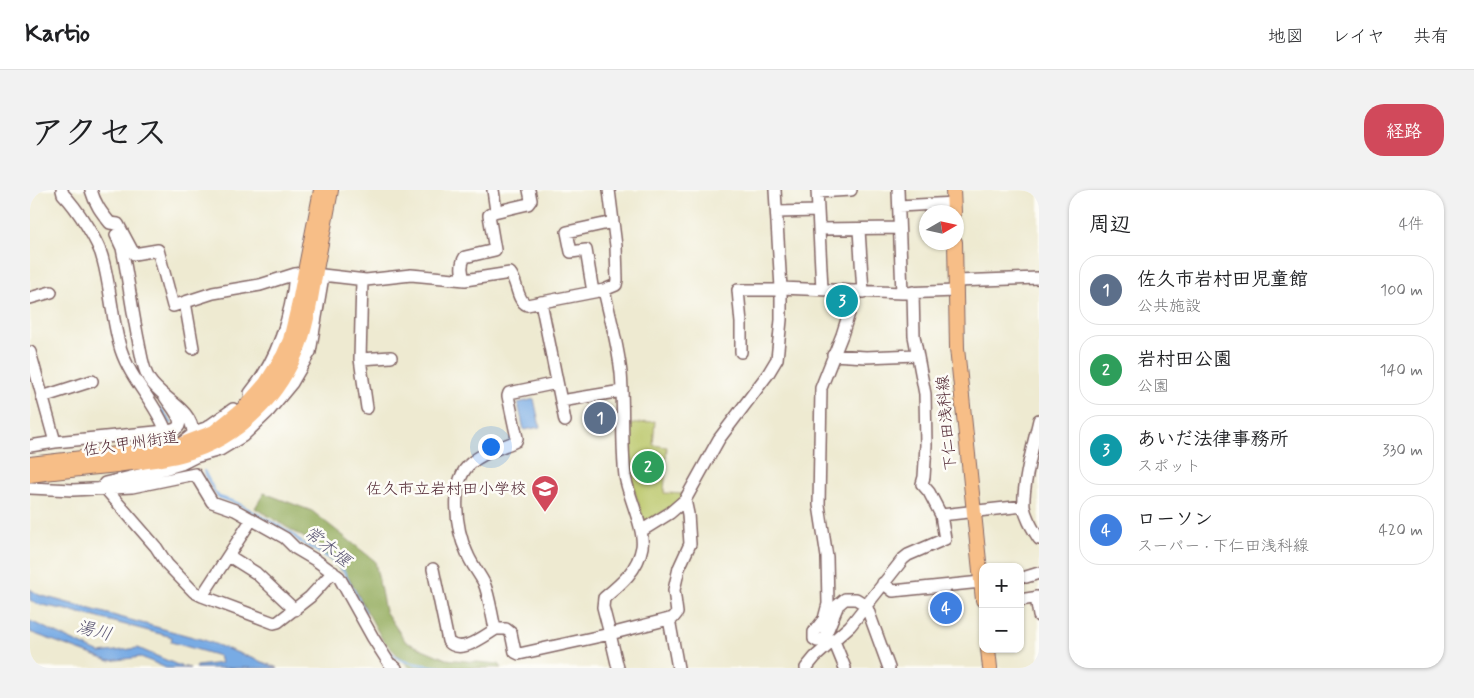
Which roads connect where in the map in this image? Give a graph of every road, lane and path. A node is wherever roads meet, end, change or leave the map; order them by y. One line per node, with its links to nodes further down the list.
1 (62, 190): 54 (street)
2 (92, 190): 18 (street)
3 (321, 190): 23 (main road, 佐久甲州街道)
4 (331, 190): 23 (main road, 佐久甲州街道)
5 (493, 190): 14 (street)
6 (529, 190): 14 (street)
7 (610, 190): 17 (street)
8 (775, 190): 16 (street)
9 (851, 190): 11 (street)
10 (898, 190): 13 (street)
11 (817, 191): 15 (street)
12 (954, 202): 13 (street)
13 (898, 206): 19 (street)
14 (496, 211): 26 (street)
15 (818, 211): 16 (street); 20 (street)
16 (777, 212): 28 (street)
17 (614, 222): 30 (street); 30 (street)
18 (110, 223): 35 (street); 48 (street)
19 (899, 228): 21 (street); 33 (street)
20 (819, 229): 21 (street); 29 (street)
21 (859, 230): 32 (street)
22 (955, 250): 27 (main road, 下仁田浅科線)
23 (309, 274): 25 (street); 35 (street); 53 (street); 54 (main road, 佐久甲州街道); 57 (main road, 佐久甲州街道)
24 (1039, 278): 27 (street)
25 (362, 280): 26 (street); 43 (street)
26 (465, 280): 36 (street)
27 (956, 286): 33 (street); 65 (main road, 下仁田浅科線)
28 (781, 288): 29 (street); 39 (street); 63 (street)
29 (822, 289): 32 (street)
30 (599, 291): 36 (street); 46 (street)
31 (51, 292): 34 (street)
32 (859, 292): 33 (street); 40 (street)
33 (907, 292): 41 (street)
34 (30, 298)
35 (185, 302): 37 (street)
36 (541, 302): 45 (street)
37 (194, 348)
38 (30, 352): 47 (street)
39 (741, 352)
40 (833, 355): 41 (street); 81 (street)
41 (916, 355): 66 (street)
42 (391, 357): 43 (street)
43 (360, 359): 50 (street)
44 (92, 381): 47 (street)
45 (557, 383): 49 (street); 85 (street)
46 (622, 391): 49 (street); 68 (street)
47 (42, 397): 55 (street)
48 (164, 397): 53 (street); 54 (street)
49 (561, 401): 52 (street)
50 (366, 408)
51 (1039, 420): 64 (street)
52 (565, 421)
53 (194, 432): 54 (street)
54 (173, 439): 55 (street); 58 (main road, 佐久甲州街道)
55 (55, 442): 56 (street)
56 (30, 446)
57 (191, 457): 59 (street); 60 (main road, 佐久甲州街道); 62 (street)
58 (30, 464)
59 (194, 474): 62 (street); 67 (street)
60 (30, 475)
61 (30, 488): 62 (street)
62 (106, 488): 78 (street)
63 (685, 500): 68 (street); 84 (street)
64 (1024, 506): 65 (street); 69 (street)
65 (973, 512): 66 (street); 71 (main road, 下仁田浅科線)
66 (941, 515): 77 (street)
67 (252, 519): 70 (street); 73 (street)
68 (641, 531): 86 (street)
69 (1039, 539)
70 (229, 556): 78 (street); 82 (street)
71 (979, 564)
72 (433, 570): 85 (street)
73 (333, 572): 82 (street); 89 (street)
74 (1039, 573): 75 (street)
75 (1026, 577)
76 (979, 582): 77 (street)
77 (882, 583): 81 (street)
78 (202, 596): 82 (street)
79 (1038, 597): 80 (street); 83 (street)
80 (1024, 599)
81 (866, 605): 87 (street); 94 (street)
82 (295, 610)
83 (1036, 618)
84 (669, 619): 86 (street); 91 (street)
85 (496, 629): 86 (street)
86 (610, 634): 90 (street)
87 (834, 641): 92 (street); 93 (street)
88 (988, 653): 95 (main road)
89 (396, 668)
90 (618, 668)
91 (678, 668)
92 (806, 668)
93 (845, 668)
94 (889, 668)
95 (990, 668)

